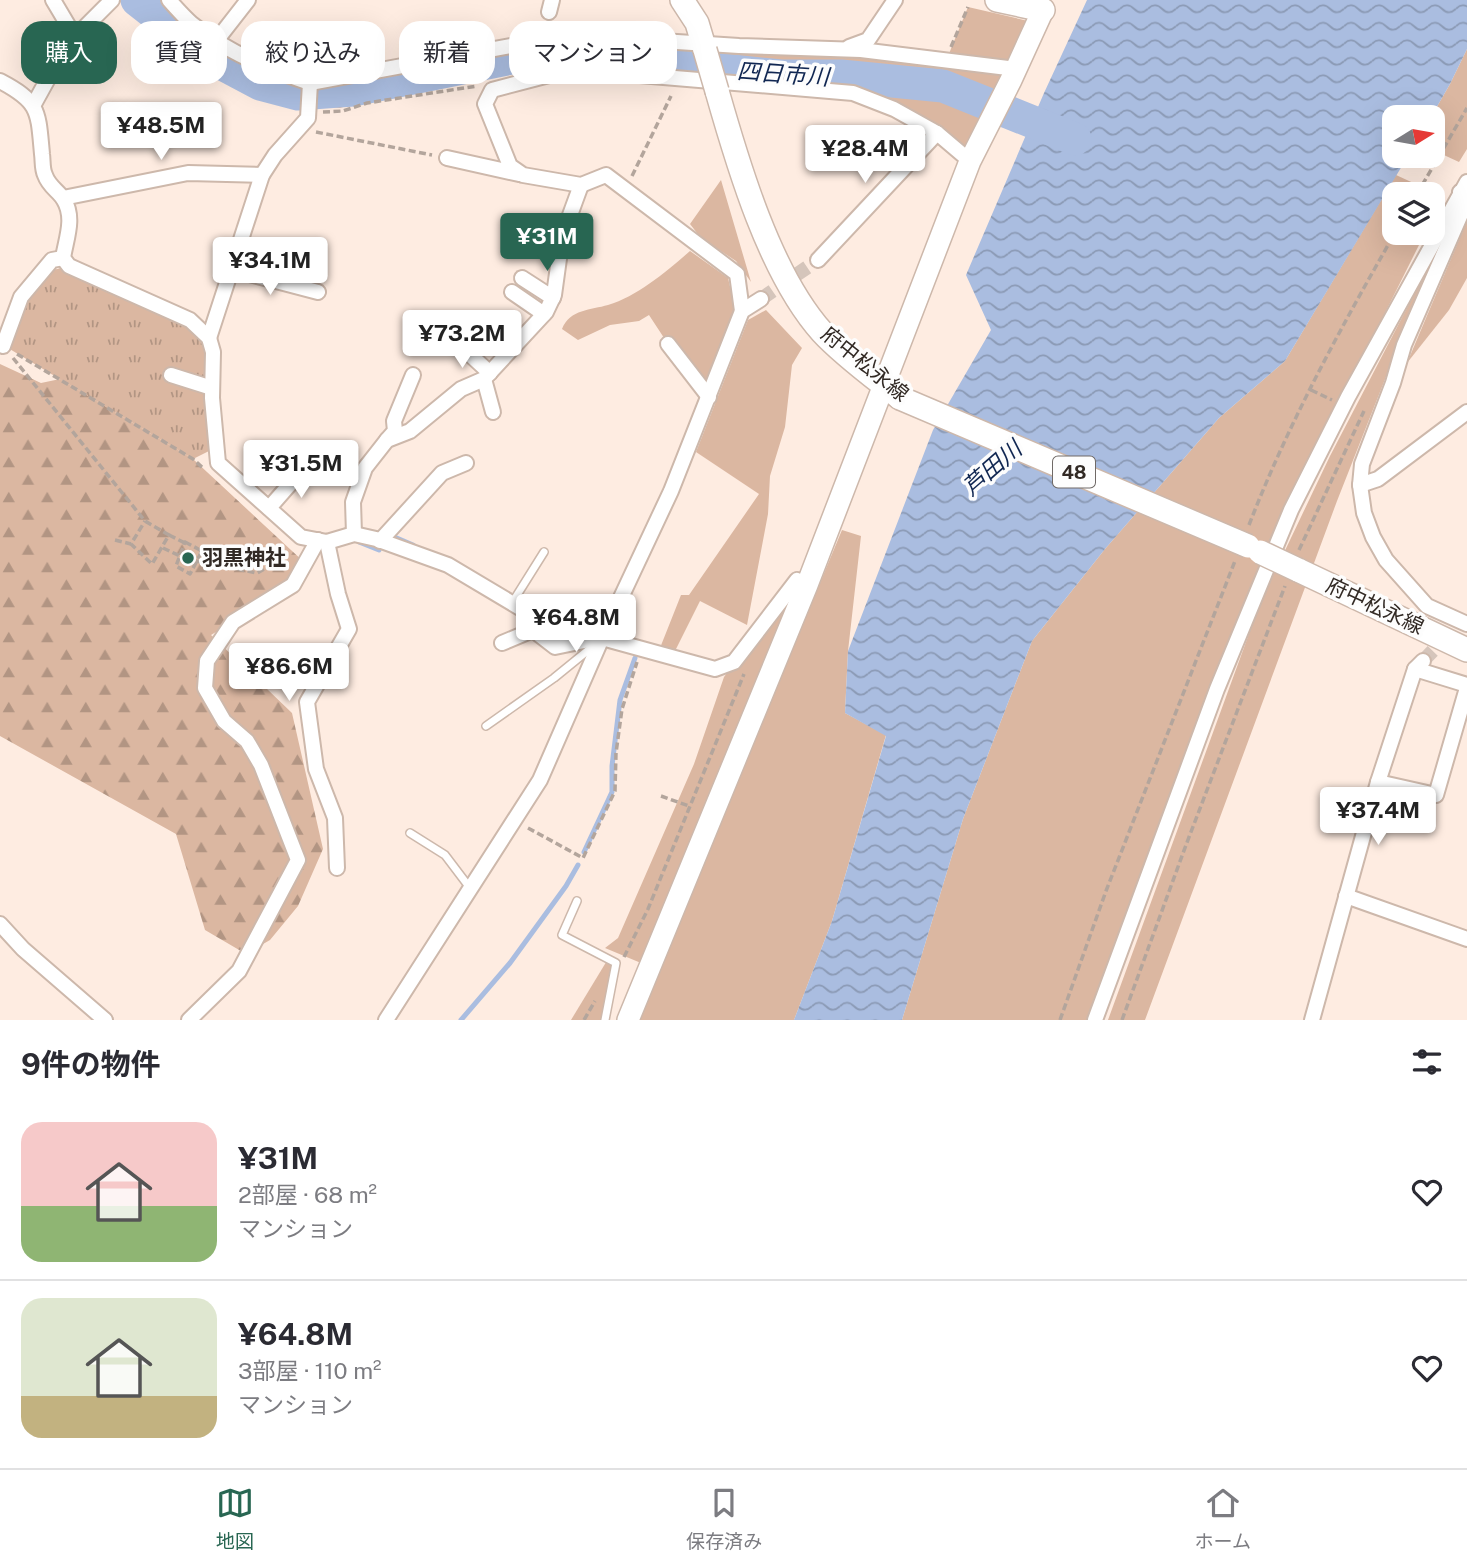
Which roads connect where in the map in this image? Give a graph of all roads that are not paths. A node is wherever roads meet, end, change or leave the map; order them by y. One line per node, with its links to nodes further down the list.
1 (53, 0): 9 (street)
2 (112, 0): 10 (street)
3 (169, 0): 11 (street)
4 (248, 0): 12 (street)
5 (682, 0): 13 (main road, 府中松永線 / 48)
6 (895, 0): 14 (street)
7 (997, 0): 8 (main road)
8 (1045, 5): 16 (street)
9 (65, 21)
10 (91, 21)
11 (189, 21)
12 (227, 27)
13 (704, 47): 14 (street); 15 (street); 47 (main road, 府中松永線 / 48, bridge)
14 (844, 49): 16 (street)
15 (385, 69)
16 (1014, 75): 23 (street)
17 (0, 81): 20 (street)
18 (45, 84): 20 (street)
19 (310, 84): 24 (street)
20 (34, 104): 28 (street)
21 (937, 133): 23 (street); 25 (street); 30 (street)
22 (447, 158): 25 (street)
23 (970, 161): 47 (street)
24 (262, 175): 28 (street); 31 (street)
25 (523, 175): 26 (street)
26 (581, 185): 35 (street); 37 (street)
27 (1465, 187): 54 (street); 82 (street)
28 (63, 198): 29 (street)
29 (63, 258): 39 (street); 41 (street)
30 (818, 261)
31 (230, 269): 33 (street); 39 (street)
32 (522, 278): 35 (street)
33 (318, 292)
34 (512, 292): 38 (street)
35 (553, 298): 38 (street)
36 (761, 299): 37 (street)
37 (742, 311): 48 (street)
38 (544, 314): 45 (street)
39 (209, 338): 46 (street)
40 (668, 344): 48 (street)
41 (1, 345)
42 (465, 350): 45 (street)
43 (413, 374): 51 (street)
44 (172, 375): 46 (street)
45 (487, 376): 49 (street); 51 (street)
46 (212, 388): 55 (street)
47 (892, 391): 60 (street); 66 (main road, 府中松永線 / 48, bridge)
48 (709, 397): 64 (street)
49 (493, 412)
50 (1466, 415): 54 (street)
51 (387, 440): 56 (street)
52 (466, 463): 58 (street)
53 (305, 467): 55 (street)
54 (1360, 485): 62 (street)
55 (269, 508): 57 (street)
56 (354, 534): 57 (street); 58 (street)
57 (322, 541): 71 (street); 78 (street)
58 (380, 541): 61 (street)
59 (544, 552): 61 (lane)
60 (807, 585): 64 (street); 81 (street)
61 (512, 603): 64 (street)
62 (1466, 622): 63 (street)
63 (1450, 632)
64 (603, 638): 65 (street); 68 (lane); 72 (street)
65 (502, 643)
66 (1467, 650)
67 (1467, 687): 69 (street); 69 (street)
68 (486, 726)
69 (1378, 782): 73 (street)
70 (410, 833): 72 (lane)
71 (338, 867)
72 (470, 888): 79 (street)
73 (1346, 896): 76 (street); 83 (street)
74 (576, 901): 80 (lane)
75 (0, 924): 77 (street)
76 (1467, 939)
77 (105, 1020)
78 (189, 1020)
79 (386, 1020)
80 (605, 1020)
81 (628, 1020)
82 (1095, 1020)
83 (1312, 1020)

